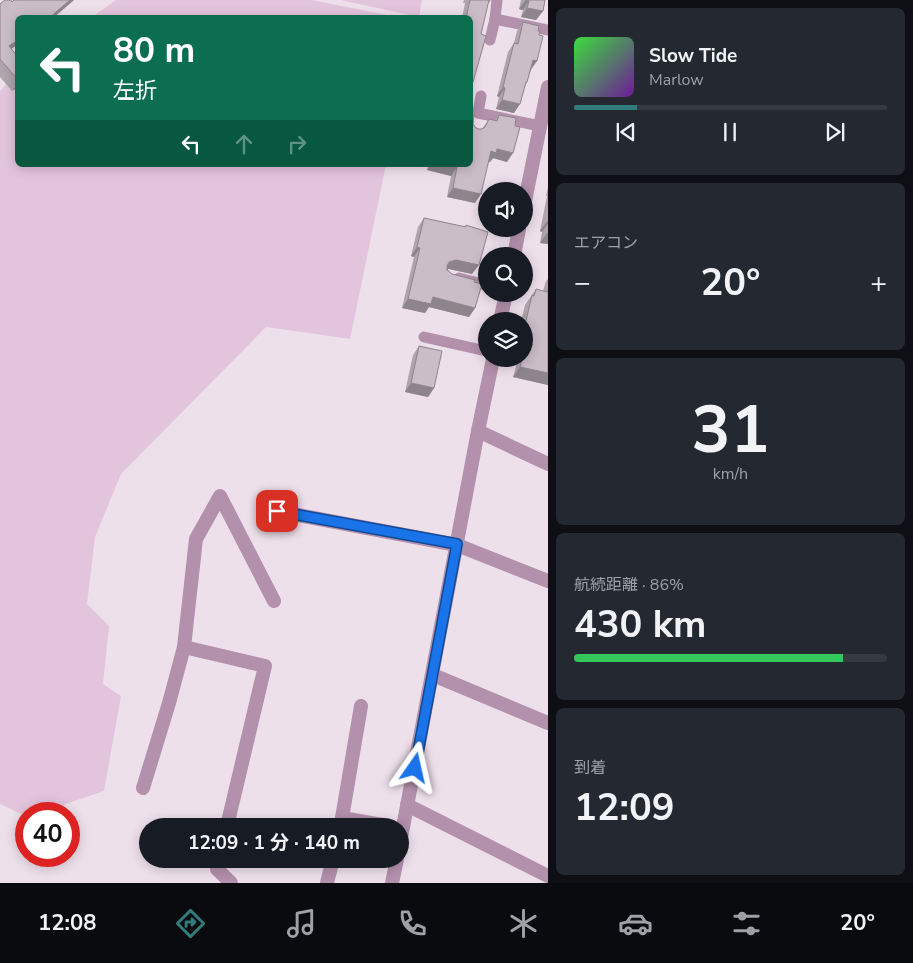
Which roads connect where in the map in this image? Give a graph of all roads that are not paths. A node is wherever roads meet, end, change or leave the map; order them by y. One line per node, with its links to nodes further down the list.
1 (497, 0): 2 (lane)
2 (495, 19): 3 (lane); 4 (lane)
3 (548, 30)
4 (490, 40)
5 (547, 92): 7 (street)
6 (481, 96): 7 (lane)
7 (540, 126): 8 (street)
8 (529, 182)
9 (448, 276): 10 (lane)
10 (478, 283)
11 (424, 337): 12 (lane)
12 (478, 349)
13 (491, 367): 14 (street)
14 (478, 431): 15 (street); 17 (street)
15 (548, 464)
16 (277, 511): 17 (street)
17 (457, 544): 18 (street); 21 (street)
18 (548, 581)
19 (274, 601): 20 (street)
20 (184, 647): 24 (street); 26 (street)
21 (432, 675): 23 (street); 25 (street)
22 (361, 706): 27 (street)
23 (548, 723)
24 (143, 788)
25 (408, 805): 28 (street); 32 (street)
26 (229, 818)
27 (342, 818)
28 (404, 818)
29 (217, 868): 33 (street)
30 (330, 868): 34 (street)
31 (395, 868): 35 (street)
32 (548, 876)
33 (231, 883)
34 (327, 883)
35 (392, 883)

